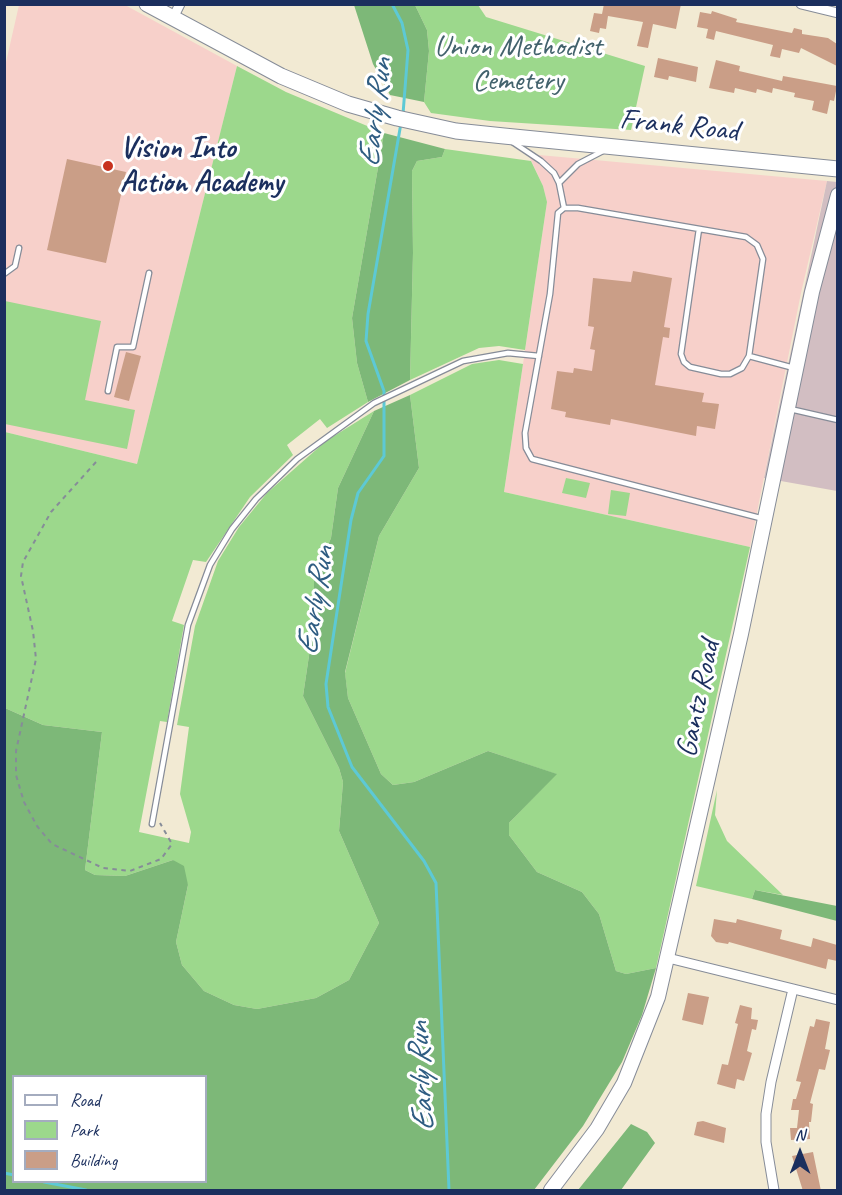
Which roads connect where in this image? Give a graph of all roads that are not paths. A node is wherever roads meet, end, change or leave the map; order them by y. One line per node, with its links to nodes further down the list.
1 (147, 4): 5 (main road, Frank Road)
2 (180, 4): 5 (street)
3 (801, 4): 4 (street)
4 (837, 13)
5 (173, 18): 6 (main road, Frank Road)
6 (504, 136): 7 (main road, Frank Road); 9 (lane)
7 (613, 146): 8 (main road, Frank Road); 9 (lane)
8 (837, 169)
9 (559, 183): 11 (lane)
10 (837, 195): 18 (main road, Gantz Road)
11 (564, 208): 12 (lane); 16 (lane)
12 (699, 229): 17 (lane); 17 (lane)
13 (19, 248): 15 (lane)
14 (149, 273): 19 (lane)
15 (4, 274)
16 (539, 356): 22 (lane); 23 (lane)
17 (749, 356): 18 (lane)
18 (796, 369): 20 (main road, Gantz Road)
19 (108, 391)
20 (787, 408): 21 (lane); 22 (main road, Gantz Road)
21 (837, 420)
22 (764, 519): 24 (main road, Gantz Road)
23 (152, 824)
24 (668, 958): 25 (street); 27 (main road, Gantz Road)
25 (794, 989): 26 (street); 28 (street)
26 (837, 1000)
27 (551, 1191)
28 (774, 1191)

